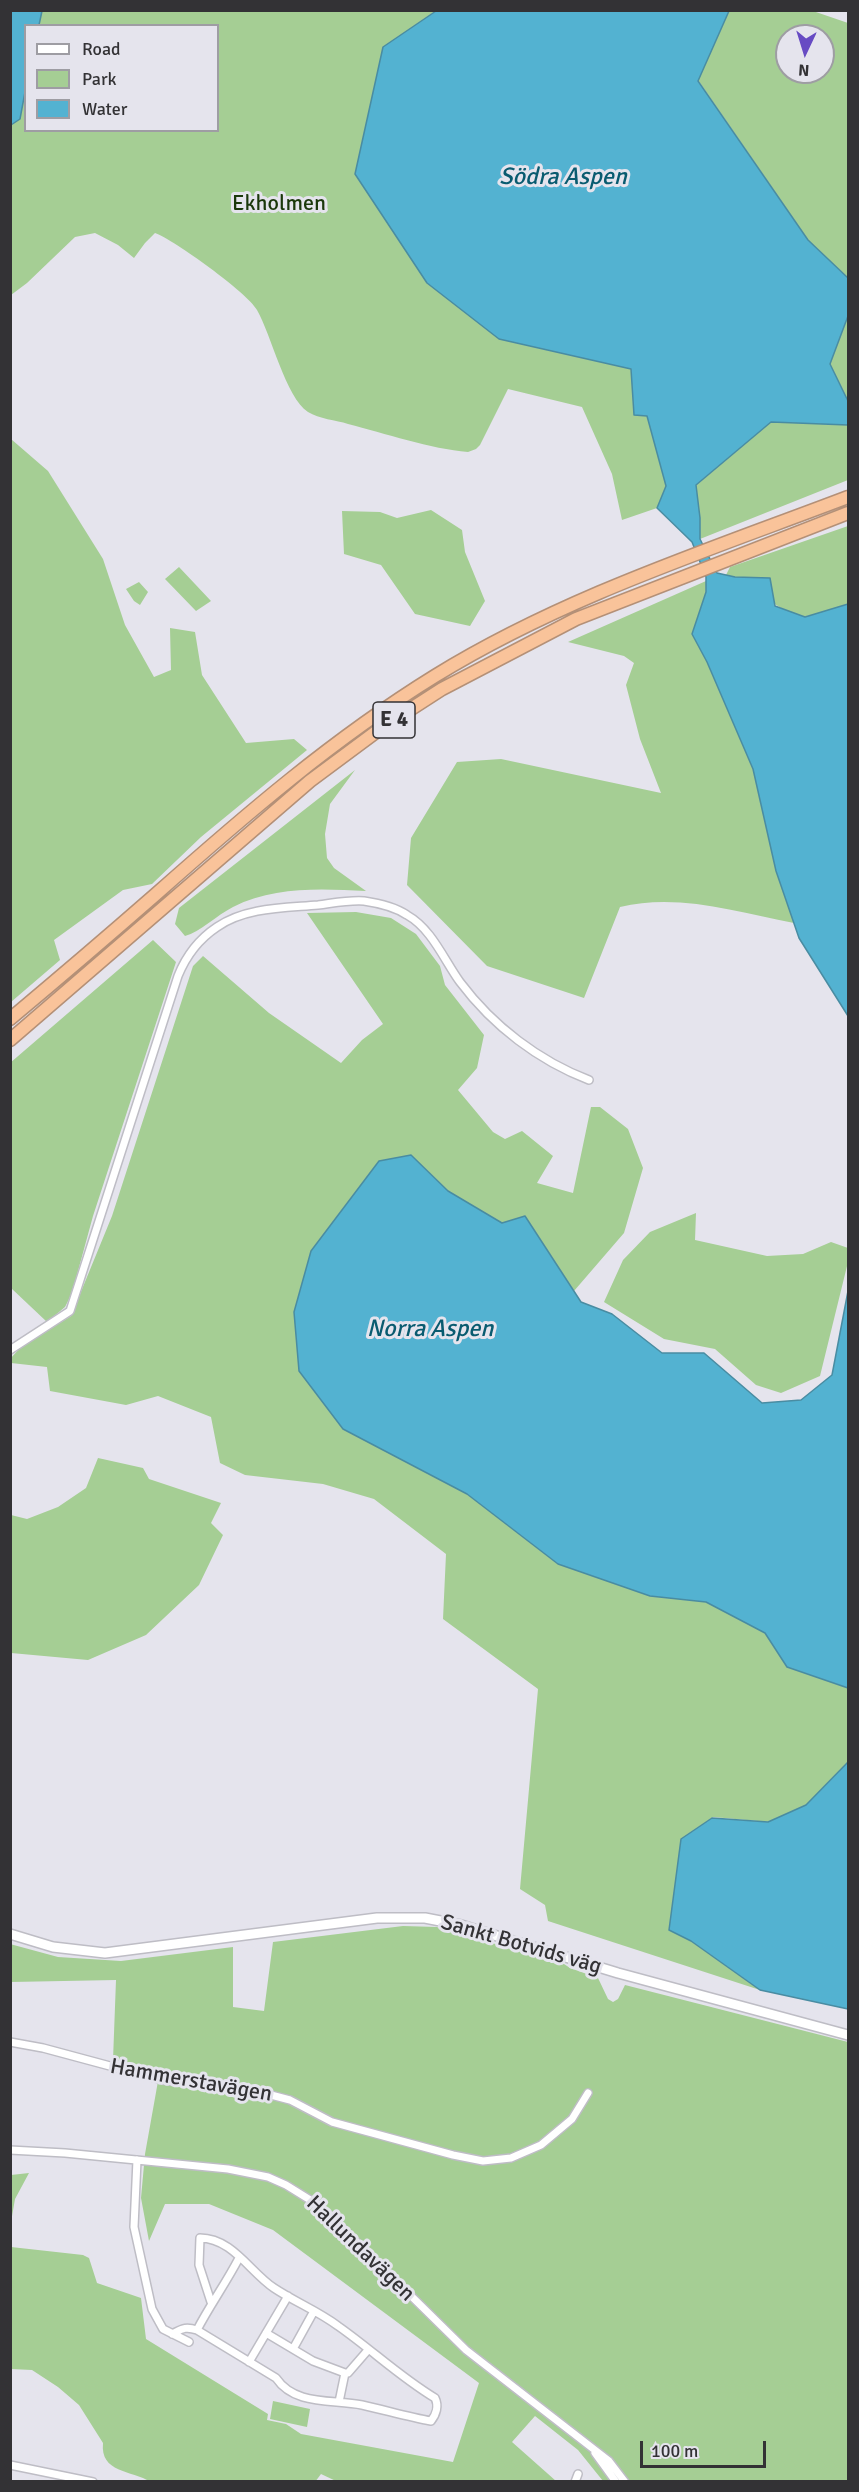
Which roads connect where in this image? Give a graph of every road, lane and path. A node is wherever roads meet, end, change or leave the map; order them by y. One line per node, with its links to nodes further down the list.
1 (849, 497): 3 (highway, E 4)
2 (849, 513): 4 (highway, E 4)
3 (10, 1019)
4 (10, 1040)
5 (589, 1080): 6 (street)
6 (10, 1350)
7 (10, 1934): 8 (main road, Sankt Botvids väg)
8 (849, 2035)
9 (10, 2042): 10 (street, Hammerstavägen)
10 (588, 2093)
11 (10, 2150): 12 (street, Hallundavägen)
12 (137, 2160): 19 (street); 26 (street, Hallundavägen)
13 (239, 2258): 14 (street); 15 (street); 15 (street)
14 (288, 2296): 16 (street); 18 (street)
15 (211, 2302): 17 (street)
16 (314, 2311): 21 (street); 22 (street)
17 (197, 2330): 19 (street); 23 (street)
18 (266, 2333): 21 (street); 23 (street)
19 (172, 2334): 20 (street)
20 (189, 2342)
21 (293, 2349): 24 (street)
22 (368, 2350): 24 (street); 25 (street)
23 (249, 2362): 25 (street)
24 (345, 2373): 25 (street)
25 (339, 2402)
26 (591, 2449): 29 (street, Hallundavägen); 30 (street, Hallundavägen)
27 (10, 2465): 28 (street)
28 (93, 2481)
29 (616, 2481)
30 (625, 2481)

